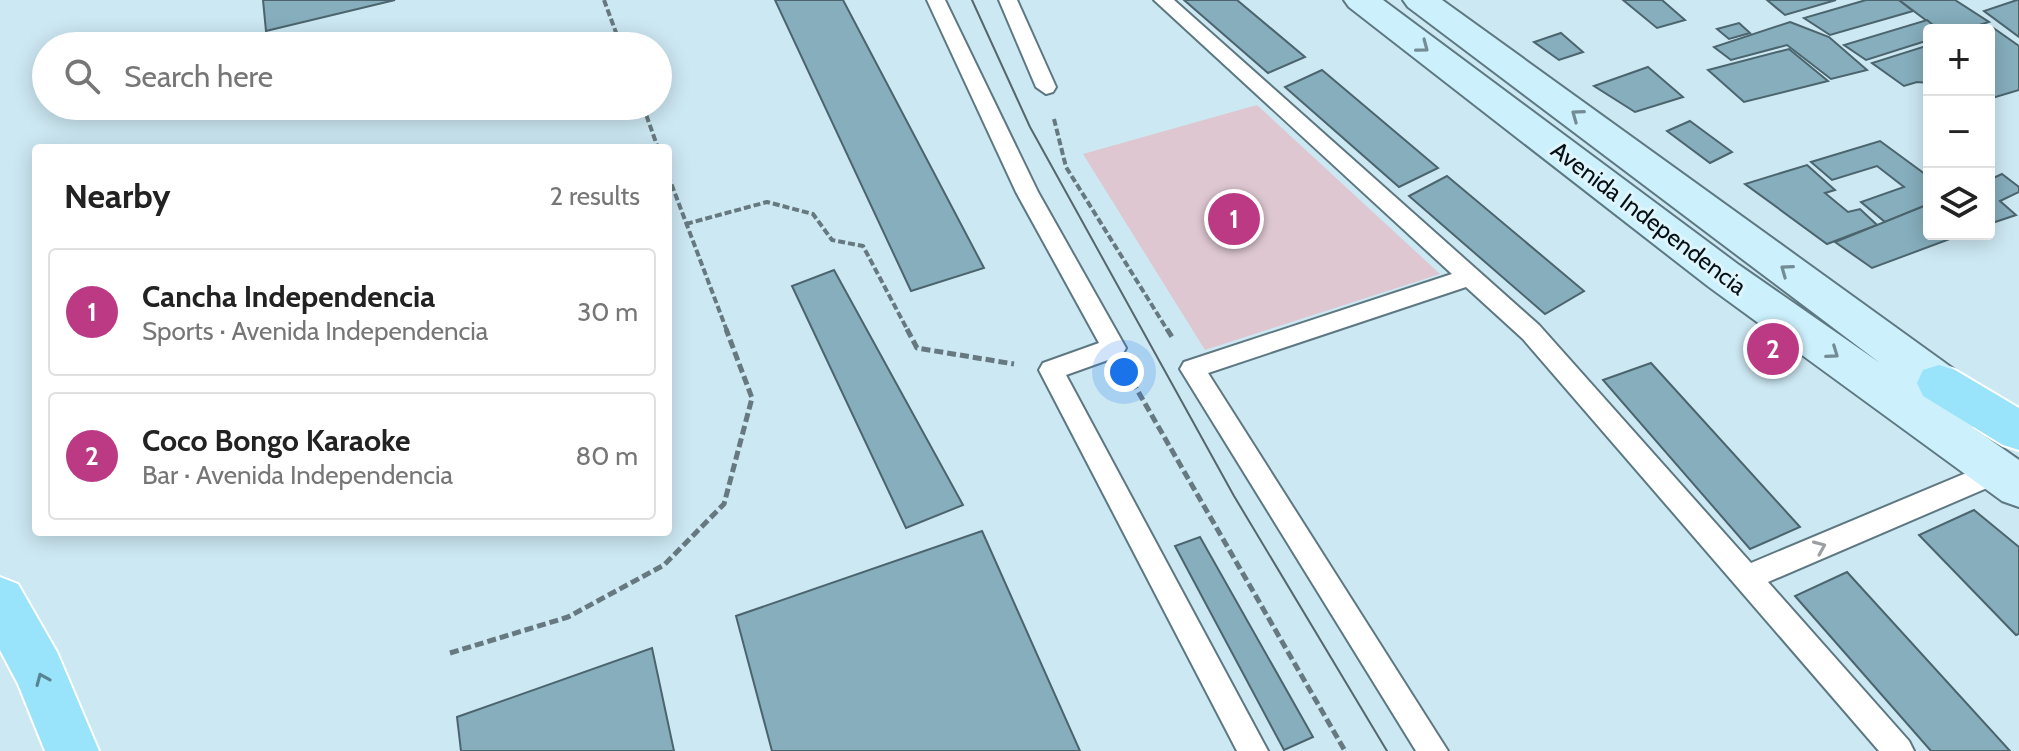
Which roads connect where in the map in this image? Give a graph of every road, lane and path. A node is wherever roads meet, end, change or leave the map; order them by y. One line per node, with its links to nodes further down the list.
1 (604, 0): 7 (path)
2 (936, 0): 14 (lane)
3 (1008, 0): 8 (lane)
4 (1163, 0): 13 (lane)
5 (1361, 0): 17 (main road, Avenida Independencia, one-way to 17)
6 (1420, 0): 17 (main road, Avenida Independencia, one-way to 6)
7 (616, 32)
8 (1046, 87): 15 (path)
9 (648, 120): 10 (path)
10 (657, 144)
11 (672, 186): 12 (path)
12 (686, 224): 16 (path); 20 (path)
13 (1469, 277): 15 (lane); 18 (lane)
14 (1114, 348): 16 (lane); 23 (path)
15 (1192, 369): 24 (lane)
16 (1051, 370): 22 (lane)
17 (2014, 460): 18 (lane, one-way to 17)
18 (1749, 577): 25 (lane)
19 (0, 601): 21 (main road, one-way to 19)
20 (450, 653)
21 (72, 751)
22 (1253, 751)
23 (1345, 751)
24 (1433, 751)
25 (1899, 751)

